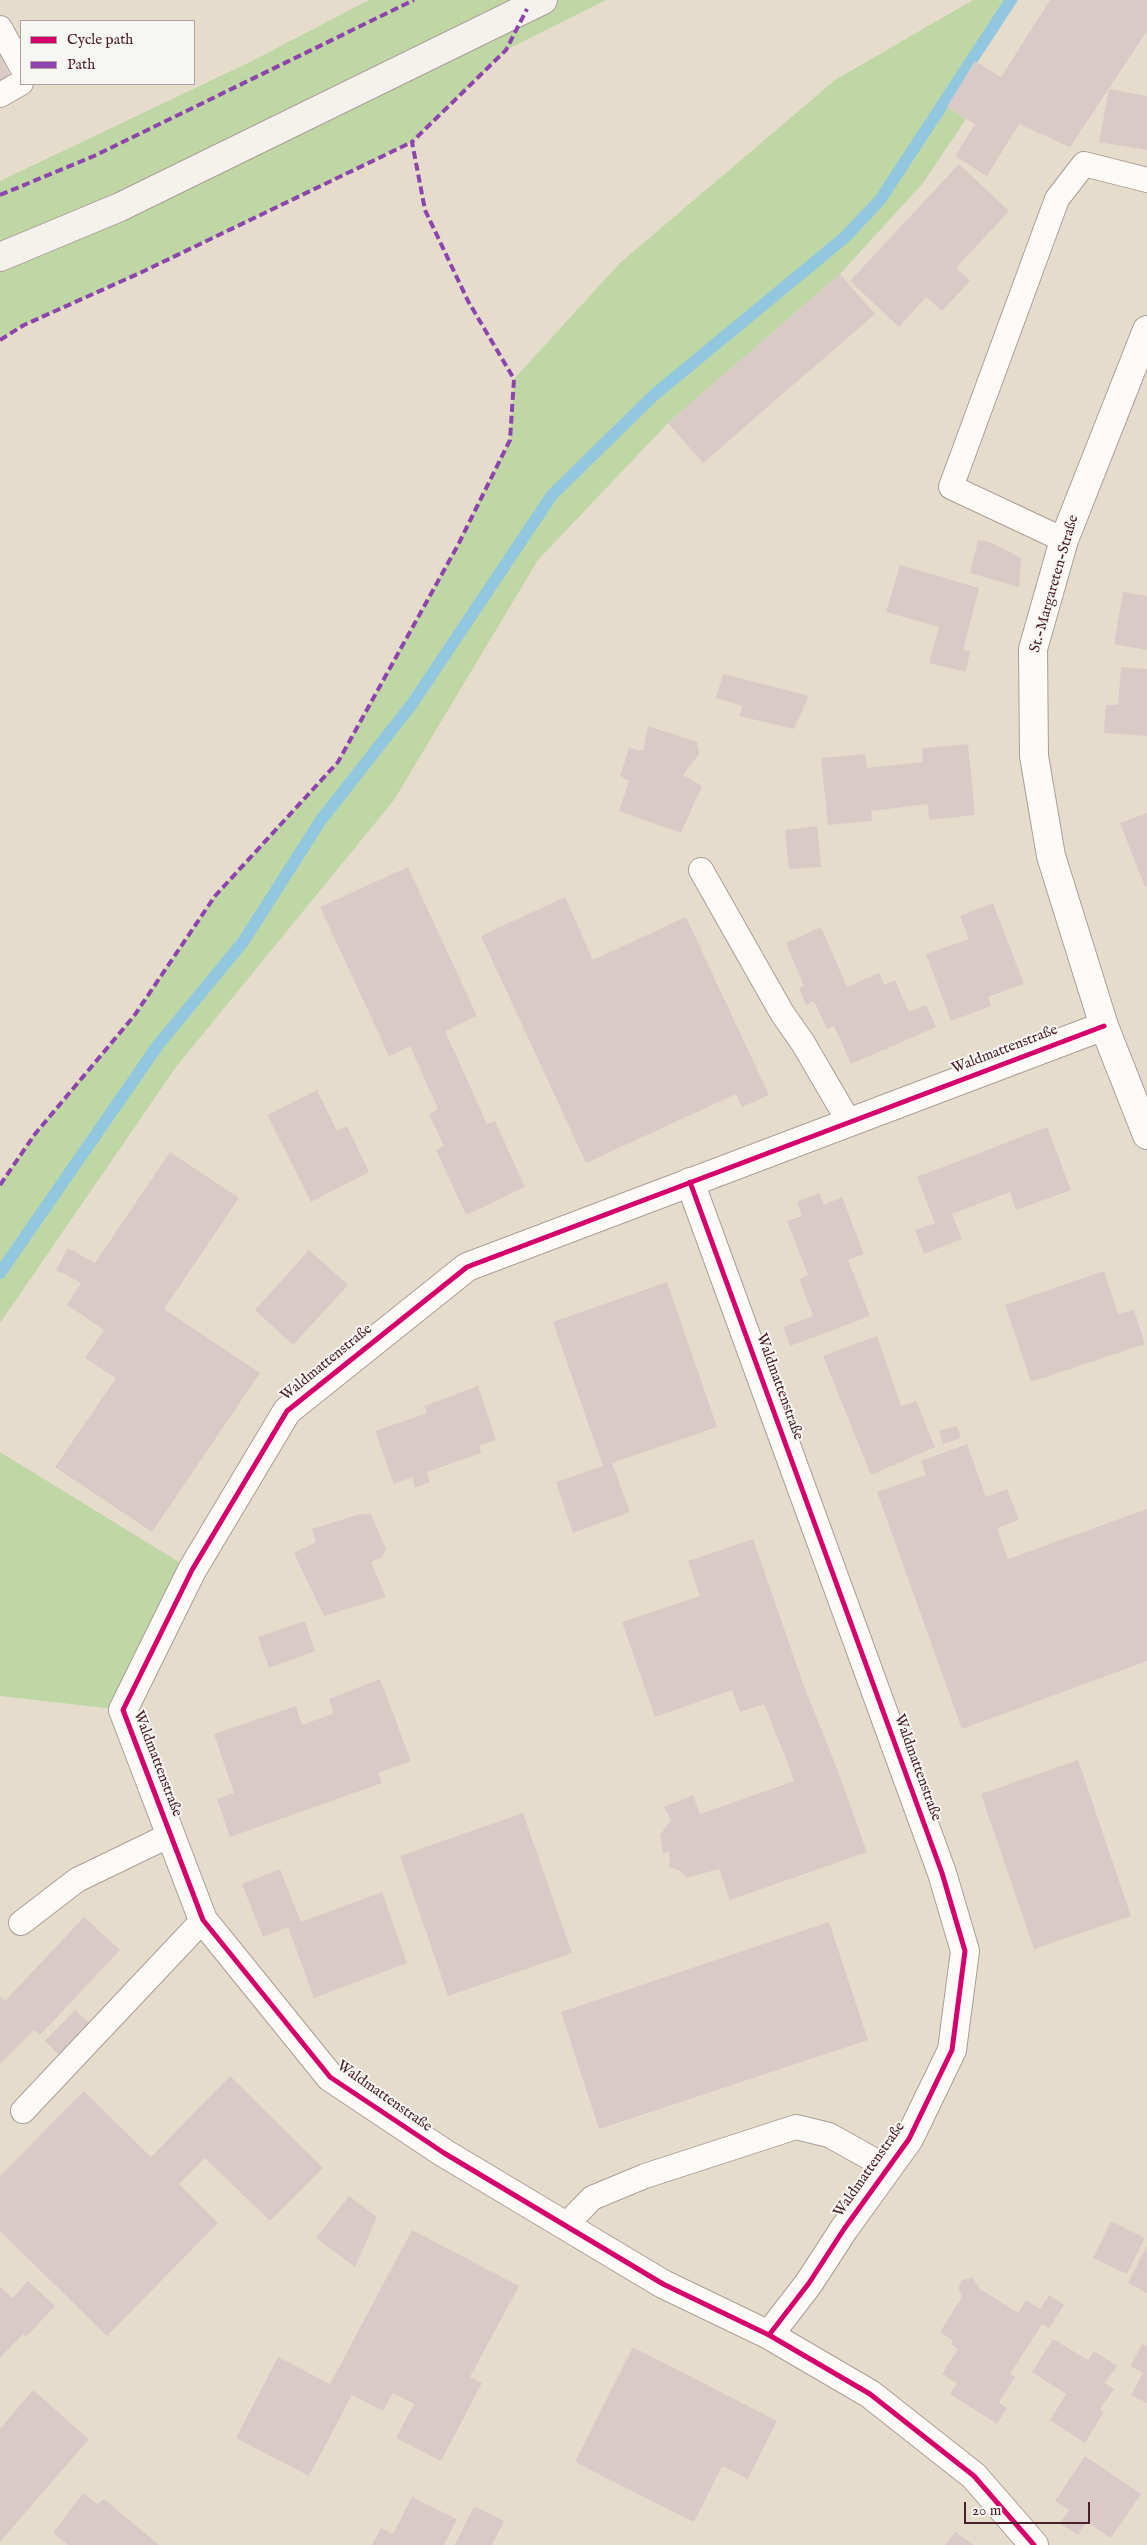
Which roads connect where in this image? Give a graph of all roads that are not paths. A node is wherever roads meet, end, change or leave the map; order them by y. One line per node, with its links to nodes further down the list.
1 (543, 0): 7 (main road)
2 (0, 28): 3 (lane)
3 (20, 64)
4 (20, 83): 5 (lane)
5 (0, 95)
6 (1147, 180): 9 (lane)
7 (0, 257)
8 (1146, 337): 9 (street, St.-Margareten-Straße)
9 (1064, 540): 11 (street, St.-Margareten-Straße)
10 (701, 870): 12 (lane)
11 (1104, 1026): 12 (street, Waldmattenstraße); 13 (street, St.-Margareten-Straße)
12 (849, 1122): 14 (street, Waldmattenstraße)
13 (1147, 1135)
14 (690, 1182): 15 (street, Waldmattenstraße); 19 (street, Waldmattenstraße)
15 (170, 1834): 16 (street, Waldmattenstraße); 17 (lane)
16 (203, 1920): 18 (lane); 20 (street, Waldmattenstraße)
17 (21, 1923)
18 (23, 2111)
19 (888, 2168): 20 (lane); 21 (street, Waldmattenstraße)
20 (566, 2225): 21 (street, Waldmattenstraße)
21 (769, 2335): 22 (street, Waldmattenstraße)
22 (1034, 2545)

